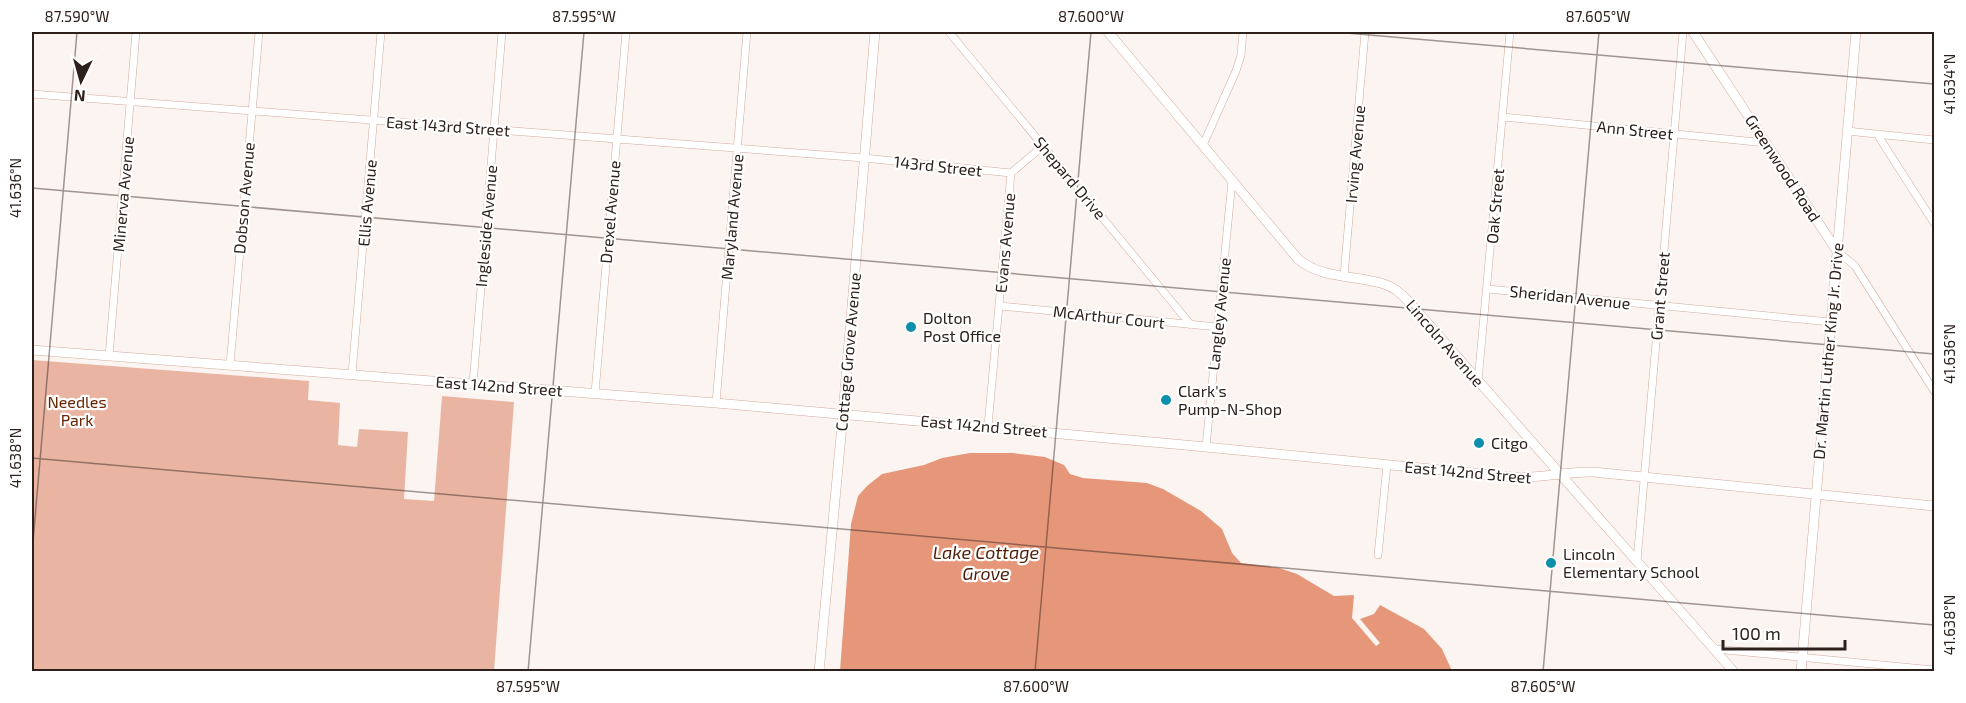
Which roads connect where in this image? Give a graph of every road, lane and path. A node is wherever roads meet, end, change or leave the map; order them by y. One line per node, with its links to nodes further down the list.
1 (136, 32): 17 (street, Minerva Avenue)
2 (259, 32): 18 (street, Dobson Avenue)
3 (381, 32): 20 (street, Ellis Avenue)
4 (502, 32): 21 (street, Ingleside Avenue)
5 (626, 32): 25 (street, Drexel Avenue)
6 (747, 32): 30 (street, Maryland Avenue)
7 (875, 32): 31 (street, Cottage Grove Avenue)
8 (949, 32): 29 (street, Shepard Drive)
9 (1109, 32): 28 (street, Lincoln Avenue)
10 (1244, 32): 28 (street)
11 (1365, 32): 36 (street, Irving Avenue)
12 (1510, 32): 19 (street, Oak Street)
13 (1683, 32): 23 (street, Grant Street)
14 (1693, 32): 27 (street, Greenwood Road)
15 (1856, 32): 22 (street, Dr. Martin Luther King Jr. Drive)
16 (32, 94): 17 (street, East 143rd Street)
17 (130, 102): 18 (street, East 143rd Street); 44 (street, Minerva Avenue)
18 (252, 111): 20 (street, East 143rd Street); 45 (street, Dobson Avenue)
19 (1503, 117): 23 (street, Ann Street); 37 (street, Oak Street)
20 (374, 121): 21 (street, East 143rd Street); 46 (street, Ellis Avenue)
21 (494, 130): 25 (street, East 143rd Street); 48 (street, Ingleside Avenue)
22 (1847, 131): 24 (street); 35 (street, Dr. Martin Luther King Jr. Drive)
23 (1674, 134): 27 (street, Ann Street); 39 (street, Grant Street)
24 (1876, 134): 26 (street); 34 (street)
25 (617, 139): 30 (street, East 143rd Street); 50 (street, Drexel Avenue)
26 (1935, 140)
27 (1767, 143): 35 (street, Greenwood Road)
28 (1203, 145): 33 (street, Lincoln Avenue)
29 (1043, 146): 32 (street, Evans Avenue); 41 (street, Shepard Drive)
30 (738, 149): 31 (street, East 143rd Street); 51 (street, Maryland Avenue)
31 (864, 158): 32 (street, 143rd Street); 52 (street, Cottage Grove Avenue)
32 (1011, 173): 38 (street, Evans Avenue)
33 (1232, 181): 36 (street, Lincoln Avenue); 42 (street, Langley Avenue)
34 (1935, 223)
35 (1837, 251): 40 (street, Dr. Martin Luther King Jr. Drive); 49 (street, Greenwood Road)
36 (1344, 276): 47 (street, Lincoln Avenue)
37 (1488, 289): 39 (street, Sheridan Avenue); 47 (street, Oak Street)
38 (1000, 306): 41 (street, McArthur Court); 53 (street, Evans Avenue)
39 (1660, 306): 40 (street, Sheridan Avenue); 57 (street, Grant Street)
40 (1831, 322): 58 (street, Dr. Martin Luther King Jr. Drive)
41 (1191, 325): 42 (street, McArthur Court)
42 (1218, 327): 54 (street, Langley Avenue)
43 (32, 350): 44 (street, East 142nd Street)
44 (109, 356): 45 (street, East 142nd Street)
45 (230, 365): 46 (street, East 142nd Street)
46 (352, 374): 48 (street, East 142nd Street)
47 (1478, 381): 56 (street, Lincoln Avenue)
48 (473, 384): 50 (street, East 142nd Street)
49 (1935, 391)
50 (595, 393): 51 (street, East 142nd Street)
51 (716, 403): 52 (street, East 142nd Street)
52 (843, 414): 53 (street, East 142nd Street); 65 (street, Cottage Grove Avenue)
53 (988, 426): 54 (street, East 142nd Street)
54 (1206, 447): 55 (street, East 142nd Street)
55 (1387, 465): 56 (street, East 142nd Street); 60 (street)
56 (1561, 474): 57 (street, East 142nd Street); 61 (street, Lincoln Avenue)
57 (1645, 477): 58 (street, East 142nd Street); 61 (street, Grant Street)
58 (1816, 494): 59 (street, East 142nd Street); 63 (street, Dr. Martin Luther King Jr. Drive)
59 (1935, 506)
60 (1378, 555)
61 (1637, 561): 62 (street, Lincoln Avenue)
62 (1715, 649): 63 (street); 66 (street, Lincoln Avenue)
63 (1802, 658): 64 (street); 67 (street, Dr. Martin Luther King Jr. Drive)
64 (1935, 670)
65 (819, 672)
66 (1734, 672)
67 (1801, 672)

